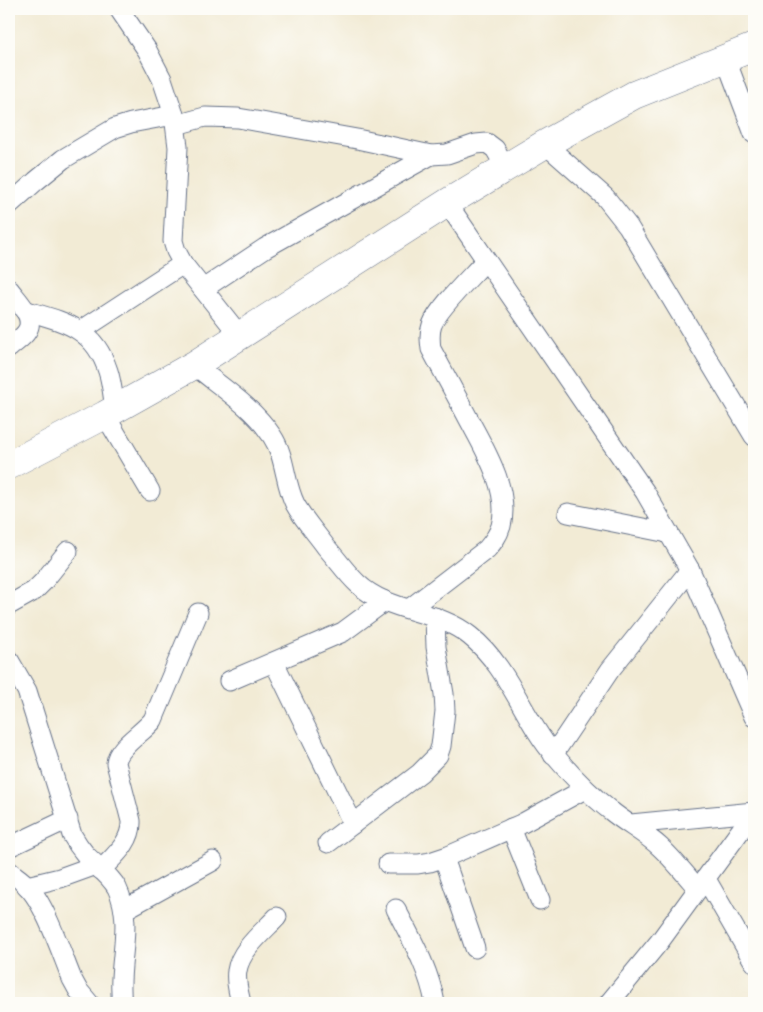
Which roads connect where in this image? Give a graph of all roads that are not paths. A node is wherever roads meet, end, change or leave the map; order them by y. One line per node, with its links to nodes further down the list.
1 (119, 9): 4 (street)
2 (754, 47): 3 (highway)
3 (726, 57): 5 (street); 6 (highway)
4 (175, 120): 7 (street); 10 (street); 12 (street)
5 (754, 134)
6 (544, 144): 8 (highway); 21 (street)
7 (431, 156): 8 (street); 14 (street)
8 (506, 168): 9 (highway)
9 (447, 203): 11 (street); 17 (highway)
10 (9, 205)
11 (485, 261): 25 (street); 30 (street)
12 (183, 264): 14 (street); 16 (street)
13 (9, 289): 15 (street)
14 (203, 289): 17 (street)
15 (24, 310): 16 (street); 18 (street)
16 (82, 330): 20 (street)
17 (240, 336): 19 (highway)
18 (9, 348)
19 (194, 366): 20 (highway); 28 (street)
20 (110, 412): 22 (highway); 23 (street)
21 (754, 436)
22 (9, 465)
23 (150, 491)
24 (568, 513): 25 (street)
25 (668, 533): 27 (street)
26 (68, 550): 29 (street)
27 (690, 570): 36 (street); 37 (street)
28 (385, 601): 30 (street); 34 (street)
29 (9, 605)
30 (408, 608): 32 (street)
31 (198, 613): 50 (street)
32 (435, 617): 37 (street); 41 (street)
33 (9, 660): 40 (street)
34 (274, 662): 35 (street); 41 (street)
35 (229, 681)
36 (754, 717)
37 (554, 754): 38 (street)
38 (585, 788): 42 (street); 43 (street)
39 (754, 812): 42 (street); 44 (street)
40 (68, 819): 46 (street); 50 (street)
41 (352, 824): 45 (street)
42 (631, 824): 52 (street)
43 (511, 828): 47 (street); 54 (street)
44 (747, 829): 52 (street)
45 (328, 843)
46 (9, 847)
47 (444, 858): 49 (street); 58 (street)
48 (213, 861): 56 (street)
49 (388, 864)
50 (99, 868): 53 (street); 56 (street)
51 (9, 871): 53 (street)
52 (702, 884): 59 (street); 64 (street)
53 (27, 886): 60 (street)
54 (540, 900)
55 (396, 909): 63 (street)
56 (124, 910): 61 (street)
57 (277, 917): 62 (street)
58 (475, 948)
59 (754, 962)
60 (89, 1003)
61 (122, 1003)
62 (241, 1003)
63 (435, 1003)
64 (608, 1003)

